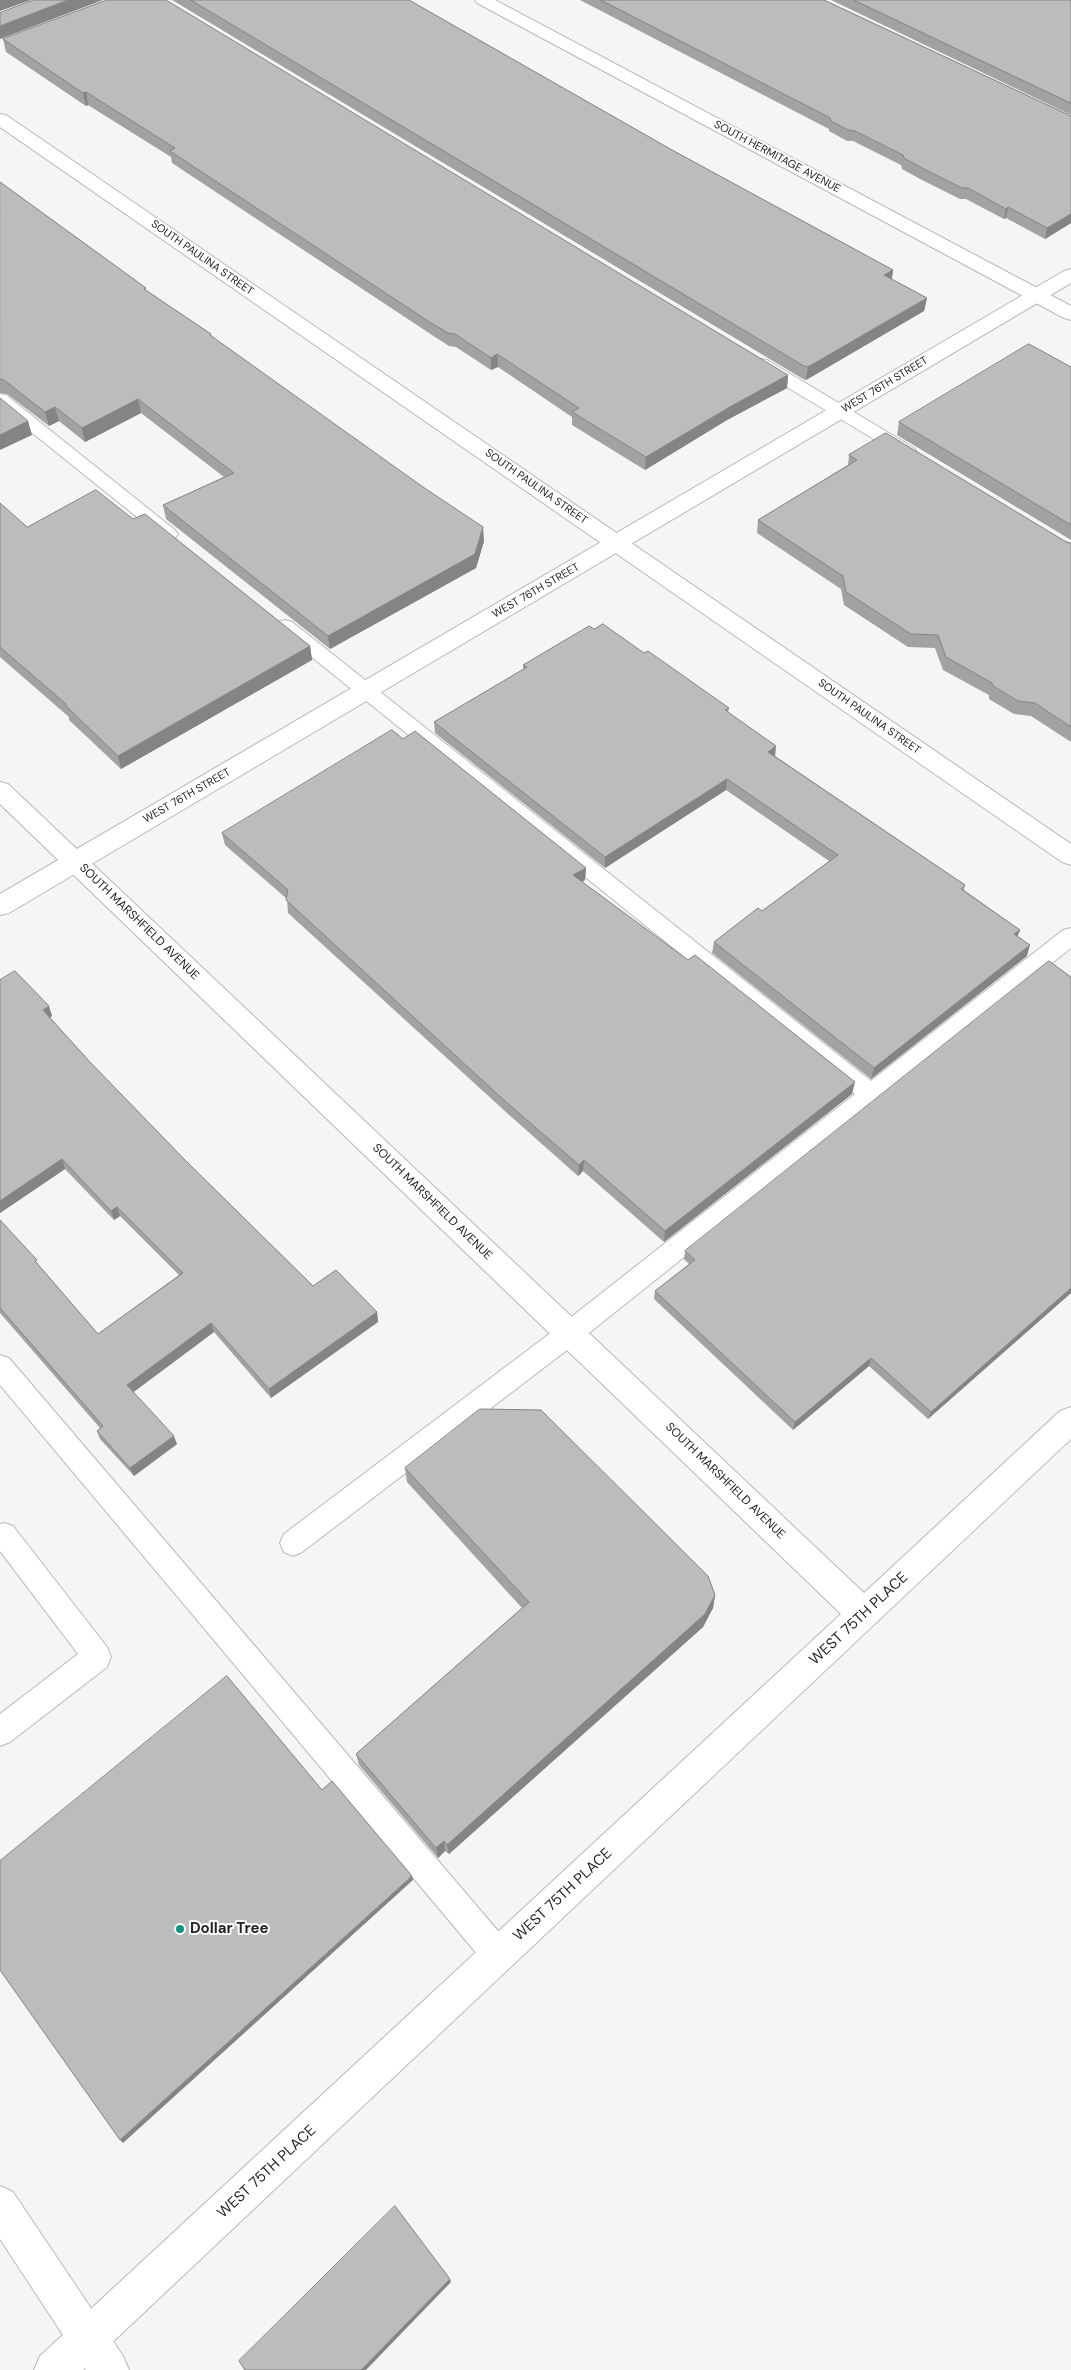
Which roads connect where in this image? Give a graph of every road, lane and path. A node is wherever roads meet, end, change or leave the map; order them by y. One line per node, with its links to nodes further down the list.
1 (483, 0): 4 (street, SOUTH HERMITAGE AVENUE)
2 (0, 119): 10 (street, SOUTH PAULINA STREET)
3 (1071, 275): 4 (street, WEST 76TH STREET)
4 (1036, 296): 5 (street, SOUTH HERMITAGE AVENUE); 8 (street, WEST 76TH STREET)
5 (1071, 314)
6 (745, 354): 8 (lane)
7 (0, 399): 11 (lane)
8 (841, 412): 9 (lane); 10 (street, WEST 76TH STREET)
9 (918, 458)
10 (618, 544): 13 (street, WEST 76TH STREET); 15 (street, SOUTH PAULINA STREET)
11 (184, 546)
12 (268, 613): 13 (lane)
13 (366, 691): 16 (street, WEST 76TH STREET); 19 (lane)
14 (0, 790): 16 (street, SOUTH MARSHFIELD AVENUE)
15 (1071, 856)
16 (75, 862): 17 (street, WEST 76TH STREET); 20 (street, SOUTH MARSHFIELD AVENUE)
17 (0, 906)
18 (1071, 936): 19 (lane)
19 (871, 1094): 20 (lane)
20 (570, 1333): 24 (lane); 25 (street, SOUTH MARSHFIELD AVENUE)
21 (0, 1366): 27 (lane)
22 (1071, 1420): 25 (street, WEST 75TH PLACE)
23 (0, 1538): 26 (lane)
24 (293, 1543)
25 (864, 1614): 27 (street, WEST 75TH PLACE)
26 (0, 1732)
27 (499, 1956): 29 (street, WEST 75TH PLACE)
28 (0, 2205): 29 (street)
29 (88, 2338): 30 (street, WEST 75TH PLACE); 31 (street)
30 (54, 2370)
31 (109, 2370)

